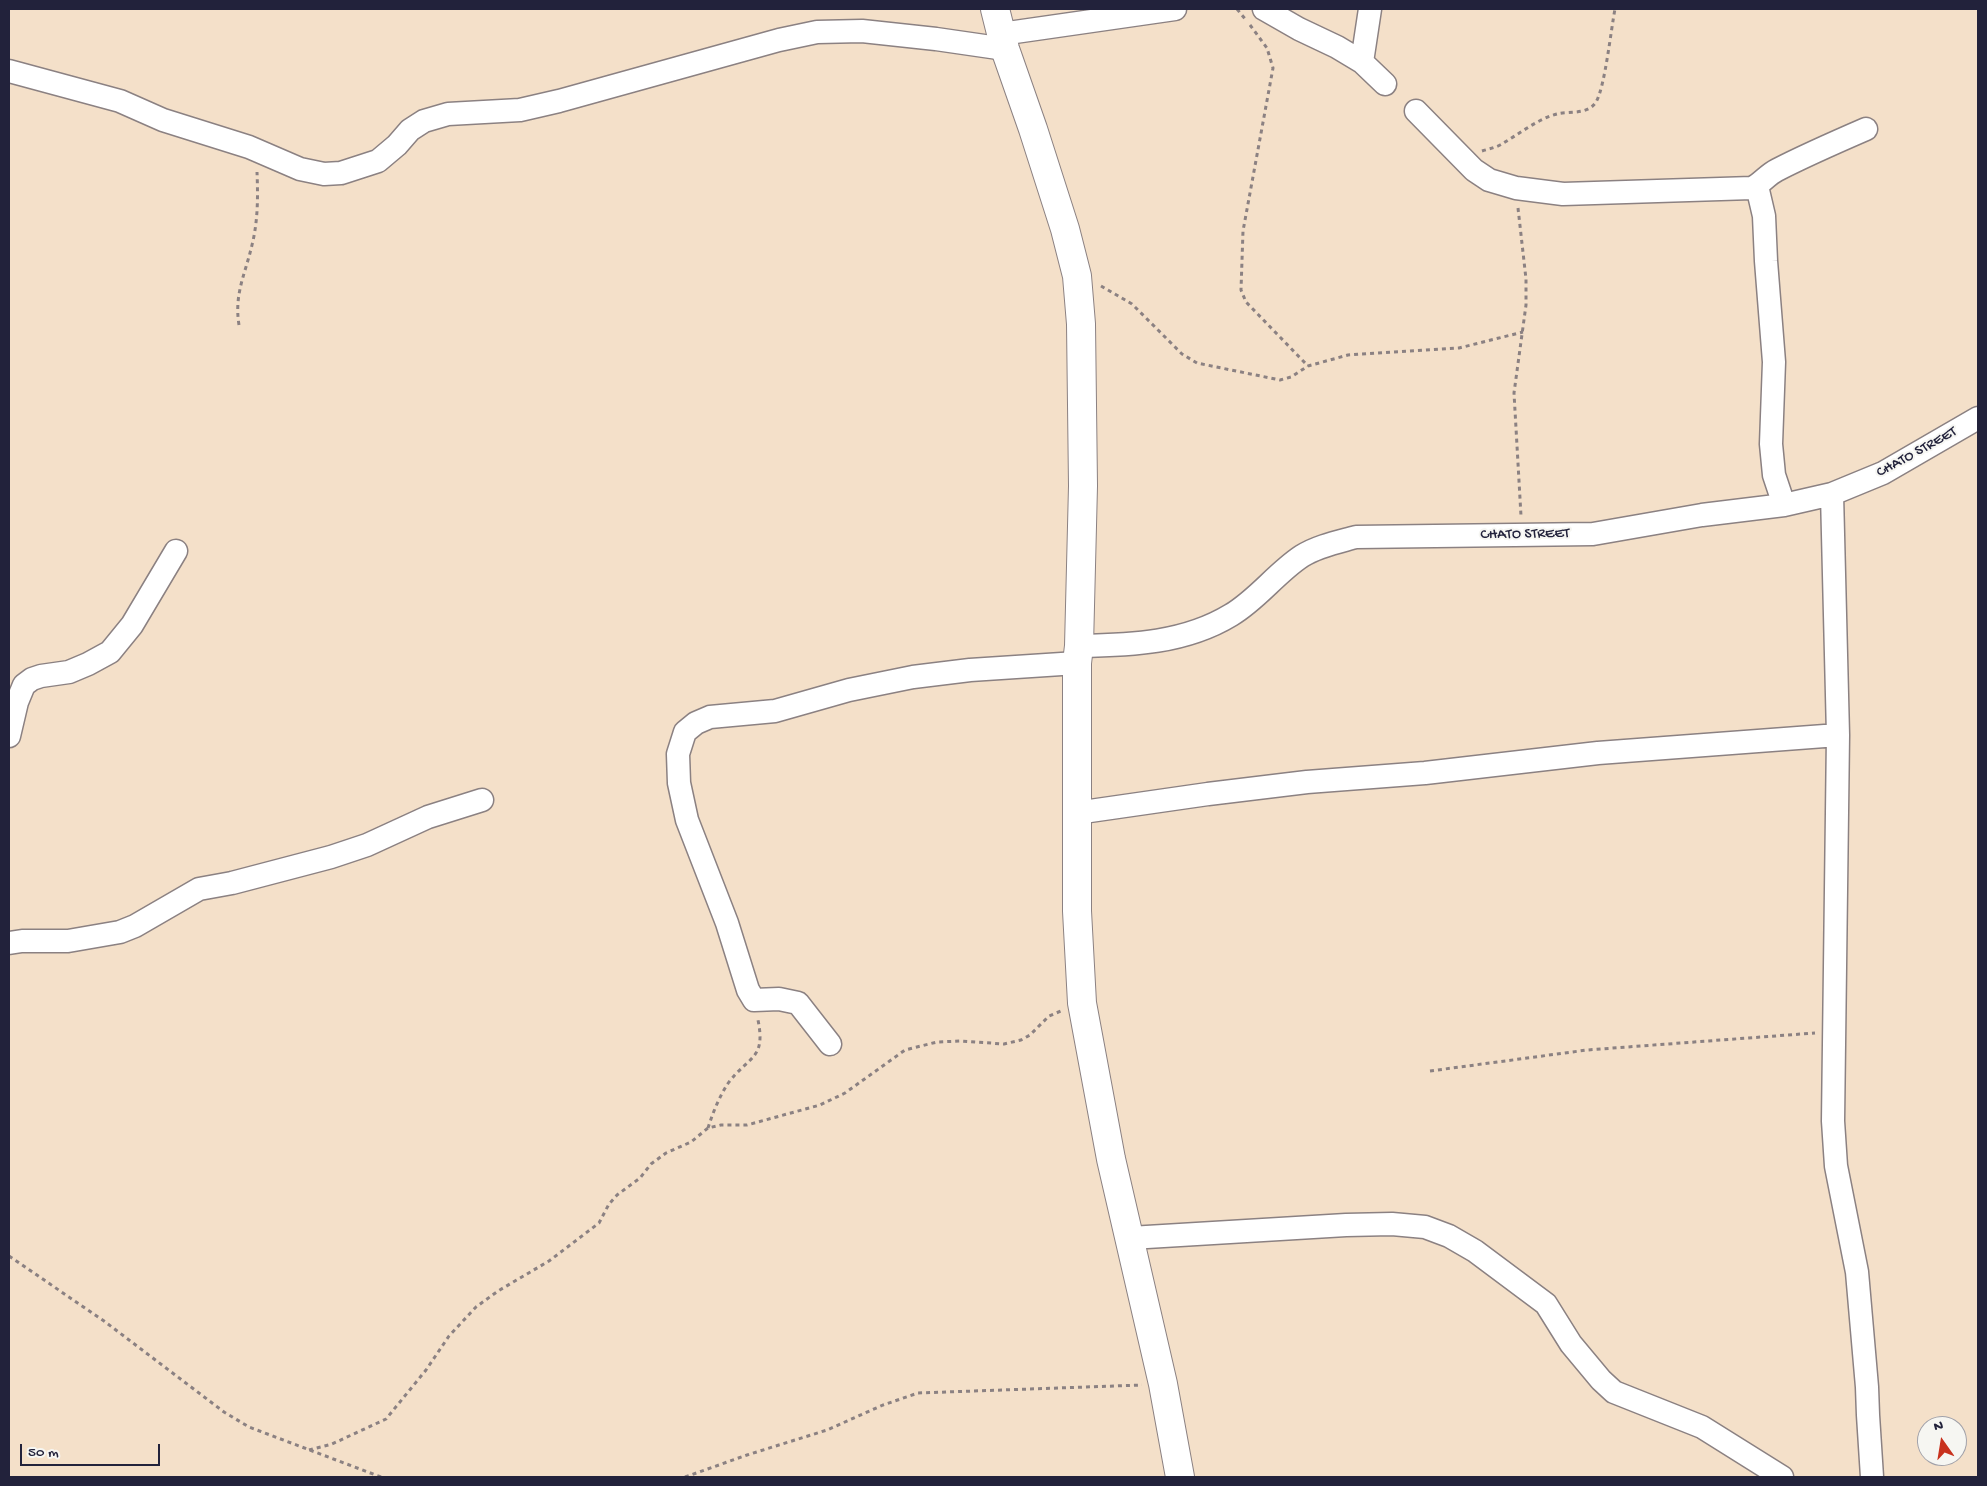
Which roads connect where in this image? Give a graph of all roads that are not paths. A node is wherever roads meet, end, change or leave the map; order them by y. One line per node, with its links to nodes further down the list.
1 (1175, 9): 4 (street)
2 (1264, 9): 5 (street)
3 (1370, 9): 5 (street)
4 (1000, 31): 6 (street); 15 (street)
5 (1362, 62): 7 (street)
6 (9, 71)
7 (1385, 84)
8 (1416, 111): 10 (street)
9 (1866, 129): 10 (street)
10 (1757, 186): 13 (street)
11 (1978, 418): 12 (street, CHATO STREET)
12 (1832, 494): 13 (street, CHATO STREET); 16 (street)
13 (1784, 505): 15 (street, CHATO STREET)
14 (176, 551): 17 (street)
15 (1078, 655): 19 (street); 21 (street, CHATO STREET)
16 (1838, 735): 19 (street); 25 (street)
17 (9, 736)
18 (482, 800): 20 (street)
19 (1076, 813): 22 (street)
20 (9, 943)
21 (830, 1044)
22 (1130, 1238): 23 (street); 24 (street)
23 (1180, 1477)
24 (1782, 1477)
25 (1872, 1477)

